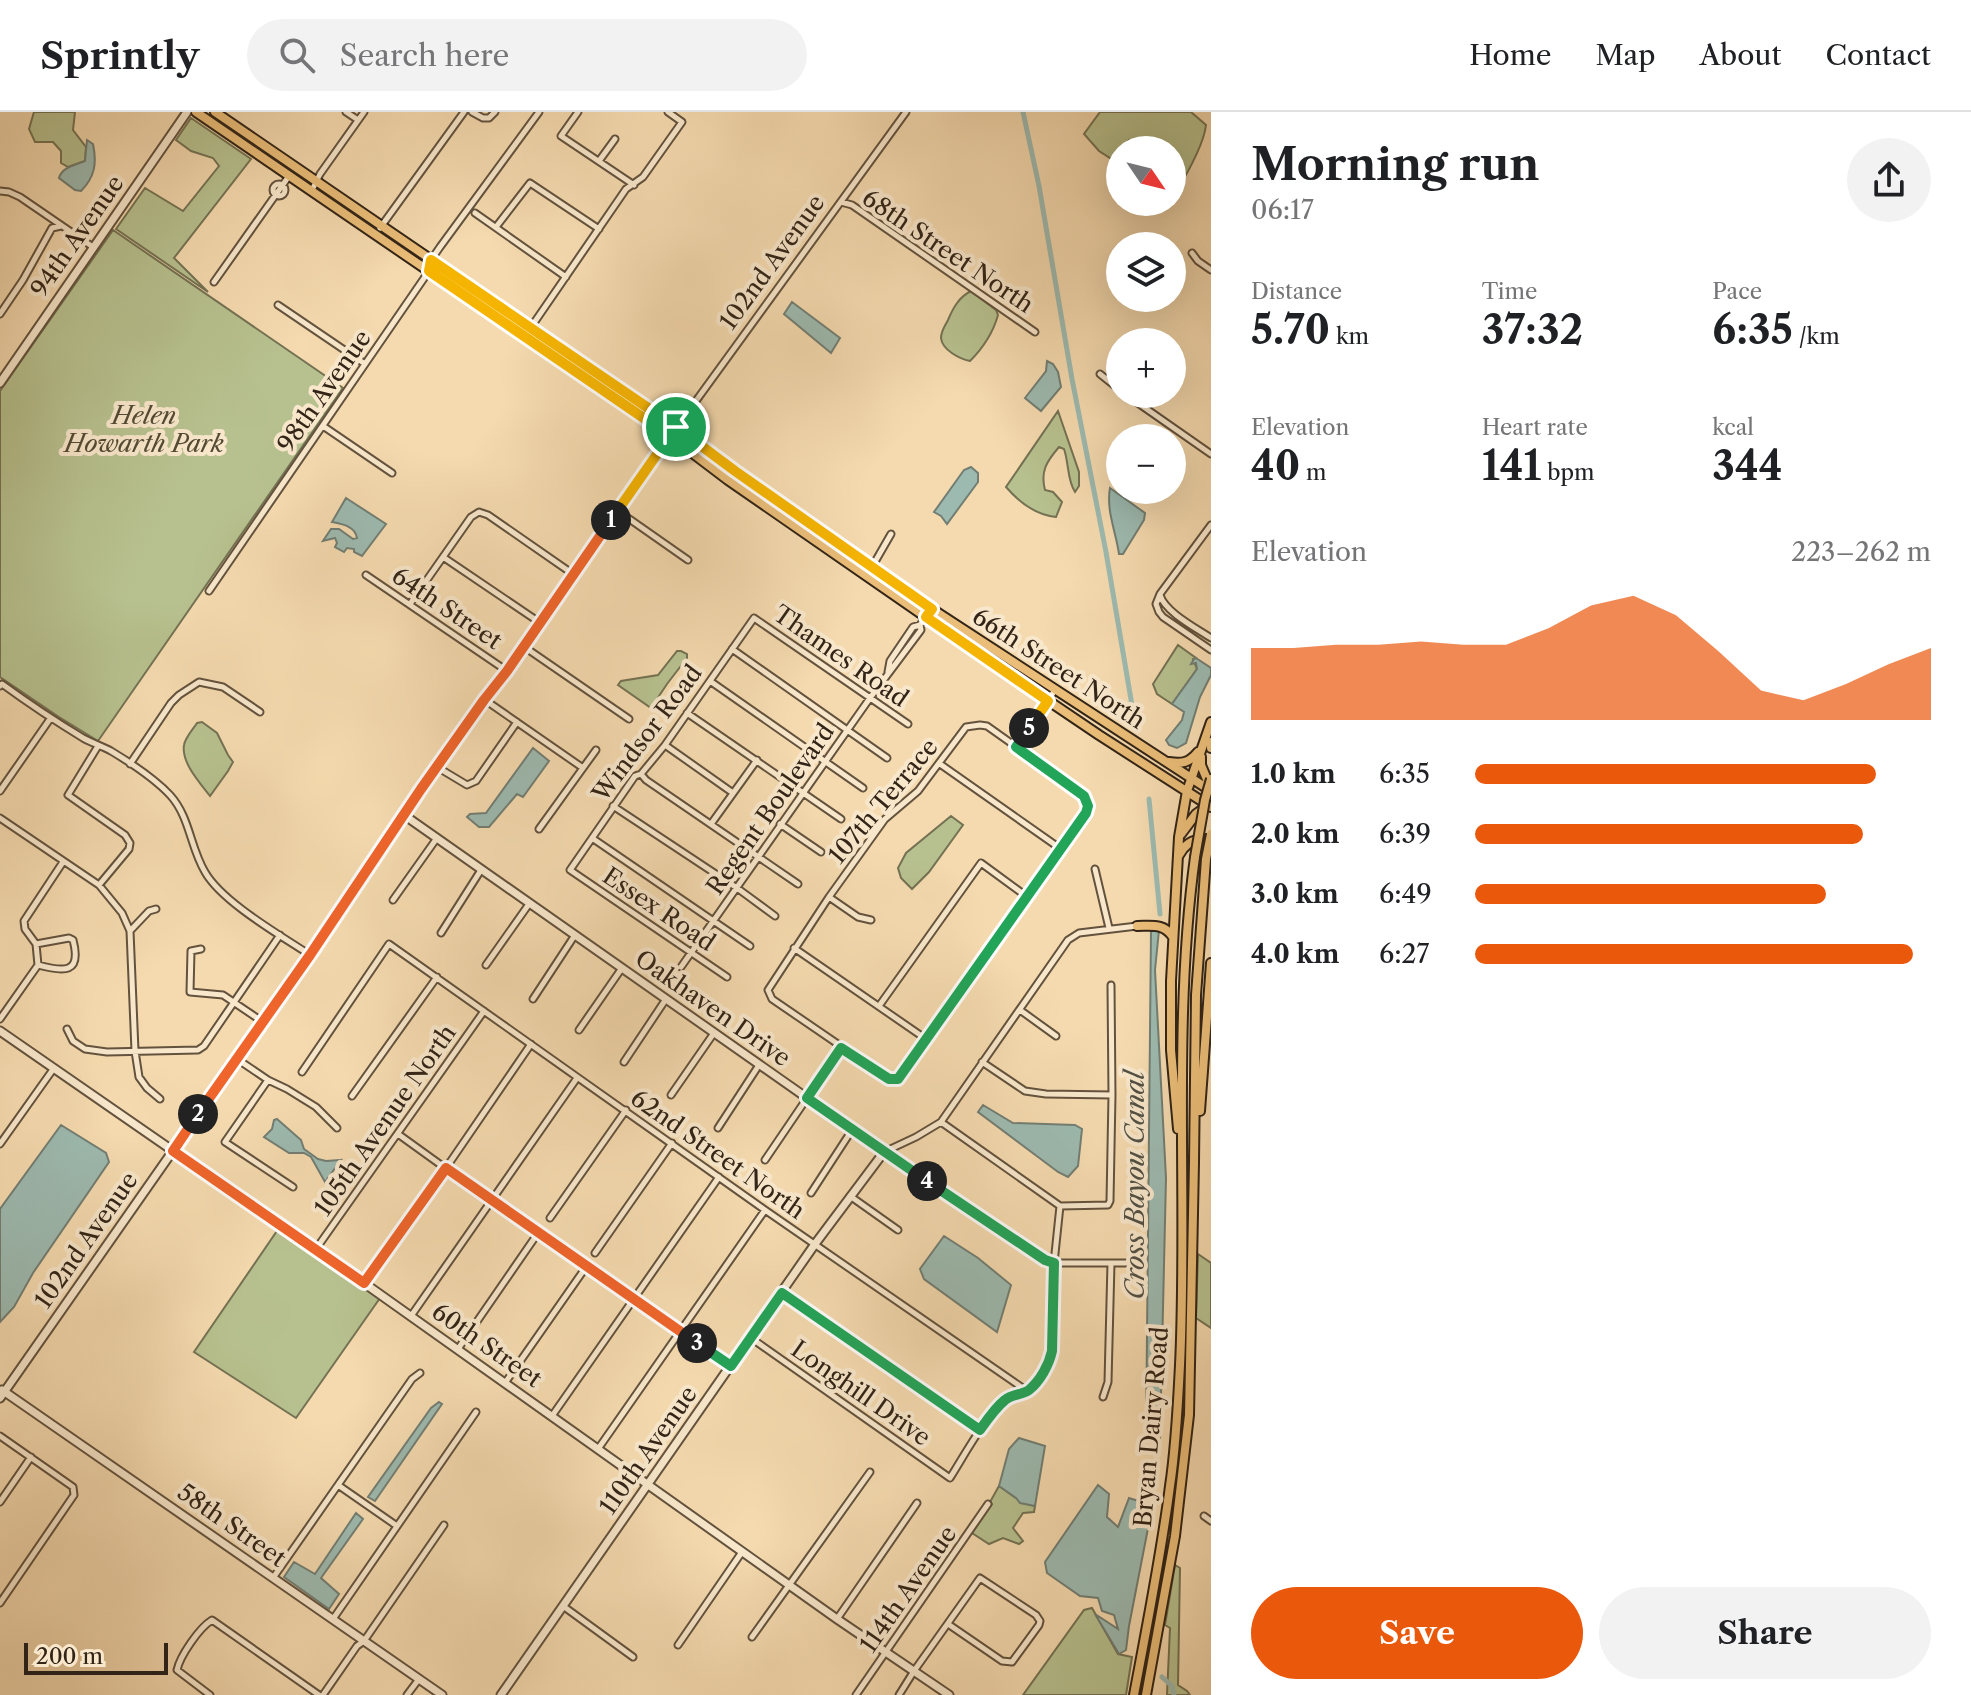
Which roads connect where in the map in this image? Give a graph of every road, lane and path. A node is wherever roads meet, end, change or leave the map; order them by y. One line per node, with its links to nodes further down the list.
1 (187, 112): 27 (street, 94th Avenue)
2 (196, 112): 16 (main road, 66th Street North)
3 (215, 112): 18 (main road, 66th Street North)
4 (346, 112): 13 (street)
5 (364, 112): 13 (street)
6 (464, 112): 23 (street)
7 (472, 112): 8 (street)
8 (495, 112)
9 (539, 112): 29 (street, 98th Avenue)
10 (578, 112): 15 (street)
11 (668, 112): 17 (street)
12 (906, 112): 20 (street, 102nd Avenue)
13 (358, 120): 18 (street)
14 (615, 139): 15 (street)
15 (599, 161): 17 (street)
16 (289, 175): 18 (main road, 66th Street North); 33 (street)
17 (634, 185): 25 (street)
18 (314, 186): 23 (main road, 66th Street North); 26 (main road, 66th Street North)
19 (0, 191): 22 (street)
20 (840, 202): 37 (street, 68th Street North); 45 (street, 102nd Avenue)
21 (475, 213): 24 (street)
22 (61, 226): 27 (street); 35 (street)
23 (382, 226): 26 (street); 29 (main road, 66th Street North)
24 (496, 227): 25 (street); 32 (street)
25 (599, 229): 32 (street)
26 (376, 234): 31 (main road, 66th Street North)
27 (93, 247): 42 (street, 94th Avenue)
28 (1192, 253): 30 (street)
29 (431, 260): 31 (street, 98th Avenue); 36 (main road, 66th Street North)
30 (1211, 270)
31 (429, 271): 38 (main road, 66th Street North); 39 (street, 98th Avenue)
32 (566, 277): 36 (street)
33 (214, 282)
34 (278, 305): 39 (street)
35 (0, 314)
36 (531, 327): 38 (street); 45 (main road, 66th Street North)
37 (1035, 332)
38 (525, 336): 46 (main road, 66th Street North)
39 (365, 364): 44 (street, 98th Avenue)
40 (1100, 374): 41 (street)
41 (1106, 379)
42 (0, 383)
43 (1145, 408): 47 (street)
44 (323, 426): 48 (street); 60 (street, 98th Avenue)
45 (676, 427): 46 (street, 102nd Avenue); 53 (main road, 66th Street North)
46 (670, 436): 49 (street, 102nd Avenue); 51 (main road, 66th Street North)
47 (1211, 454)
48 (392, 473)
49 (618, 511): 55 (street); 58 (street, 102nd Avenue)
50 (1211, 525): 61 (street)
51 (806, 534): 53 (street); 57 (main road, 66th Street North)
52 (891, 534): 56 (street)
53 (851, 552): 56 (main road, 66th Street North)
54 (443, 557): 58 (street); 63 (street); 66 (street)
55 (688, 560)
56 (872, 567): 62 (main road, 66th Street North)
57 (861, 573): 62 (main road); 64 (main road, 66th Street North)
58 (573, 574): 66 (street, 102nd Avenue)
59 (366, 575): 63 (street, 64th Street)
60 (209, 591)
61 (1160, 594): 67 (street); 70 (street)
62 (913, 595): 64 (main road, 66th Street North)
63 (410, 604): 71 (street, 64th Street)
64 (929, 613): 74 (main road, 66th Street North); 75 (street, Regent Boulevard); 77 (main road, 66th Street North)
65 (754, 618): 69 (street, Windsor Road); 75 (street, Thames Road)
66 (539, 622): 68 (street, 102nd Avenue)
67 (1211, 638)
68 (523, 646): 71 (street, 102nd Avenue); 81 (street)
69 (732, 649): 72 (street, Windsor Road); 85 (street)
70 (1211, 650)
71 (507, 671): 76 (street, 102nd Avenue)
72 (710, 681): 79 (street, Windsor Road); 94 (street)
73 (1, 685): 80 (street)
74 (1055, 690): 77 (street); 95 (main road, 66th Street North)
75 (870, 698): 84 (street, Thames Road); 85 (street, Regent Boulevard)
76 (484, 700): 82 (street); 98 (street, 102nd Avenue)
77 (1048, 701): 89 (street); 105 (main road, 66th Street North)
78 (260, 712): 96 (street)
79 (687, 713): 87 (street, Windsor Road); 93 (street)
80 (50, 719): 88 (street); 104 (street)
81 (629, 719)
82 (517, 722): 98 (street); 99 (street)
83 (1211, 722): 90 (main road)
84 (908, 724)
85 (848, 730): 92 (street); 94 (street, Regent Boulevard)
86 (1211, 742): 90 (main road)
87 (665, 745): 100 (street, Windsor Road); 107 (street)
88 (98, 746): 96 (street); 130 (street)
89 (1016, 747): 97 (street, 107th Terrace); 121 (street)
90 (1206, 748): 95 (main road); 101 (main road); 108 (main road)
91 (596, 750): 99 (street)
92 (887, 758)
93 (757, 760): 106 (street); 107 (street)
94 (826, 761): 103 (street); 106 (street, Regent Boulevard)
95 (1166, 761): 101 (main road, 66th Street North)
96 (130, 764): 144 (street)
97 (940, 764): 121 (street); 133 (street, 107th Terrace)
98 (437, 767): 110 (street, 102nd Avenue)
99 (583, 768): 115 (street)
100 (641, 774): 109 (street, Windsor Road); 113 (street)
101 (1191, 779): 105 (main road); 108 (main road, 66th Street North)
102 (1211, 779): 207 (main road, Bryan Dairy Road, bridge)
103 (863, 788)
104 (0, 791)
105 (1187, 791): 108 (main road, 66th Street North); 117 (main road)
106 (803, 792): 112 (street); 114 (street, Regent Boulevard)
107 (733, 793): 113 (street)
108 (1210, 799): 117 (main road)
109 (613, 806): 119 (street, Windsor Road); 131 (street)
110 (404, 815): 118 (street, Oakhaven Drive); 152 (street, 102nd Avenue)
111 (0, 818): 125 (street)
112 (841, 819)
113 (711, 824): 123 (street)
114 (780, 824): 122 (street); 123 (street, Regent Boulevard)
115 (539, 829)
116 (1211, 834): 202 (main road, Bryan Dairy Road, bridge)
117 (1179, 837): 124 (main road)
118 (437, 838): 127 (street, Oakhaven Drive); 134 (street)
119 (592, 838): 128 (street, Windsor Road); 138 (street)
120 (1211, 842): 124 (main road)
121 (1061, 849): 132 (street)
122 (821, 852)
123 (759, 857): 129 (street); 131 (street, Regent Boulevard)
124 (1178, 857): 146 (main road)
125 (63, 862): 130 (street); 147 (street)
126 (1095, 869): 141 (street)
127 (481, 870): 135 (street, Oakhaven Drive); 143 (street)
128 (570, 870): 151 (street, Essex Road)
129 (798, 884)
130 (99, 885): 142 (street)
131 (737, 888): 137 (street); 138 (street, Regent Boulevard)
132 (1026, 896): 164 (street); 174 (street)
133 (829, 897): 139 (street); 149 (street, 107th Terrace)
134 (393, 900)
135 (529, 904): 145 (street, Oakhaven Drive); 155 (street)
136 (156, 909): 142 (street)
137 (775, 916)
138 (713, 920): 148 (street); 151 (street, Regent Boulevard)
139 (871, 920)
140 (1137, 926): 141 (street); 146 (main road)
141 (1109, 928): 165 (street)
142 (130, 931): 177 (street)
143 (441, 933)
144 (280, 935): 152 (street); 163 (street)
145 (575, 935): 157 (street, Oakhaven Drive); 161 (street)
146 (1173, 937): 207 (main road)
147 (36, 944): 154 (street); 154 (street)
148 (750, 946)
149 (794, 948): 164 (street); 176 (street, 107th Terrace)
150 (201, 949): 163 (street)
151 (691, 952): 156 (street, Regent Boulevard); 159 (street, Essex Road)
152 (310, 955): 168 (street, 102nd Avenue)
153 (1211, 963): 202 (main road)
154 (38, 965): 167 (street)
155 (486, 965)
156 (681, 967)
157 (622, 968): 162 (street, Oakhaven Drive); 170 (street)
158 (437, 977): 166 (street, 62nd Street North); 183 (street, 62nd Street North); 188 (street)
159 (727, 977)
160 (1111, 985): 187 (street)
161 (533, 999)
162 (666, 999): 172 (street, Oakhaven Drive); 179 (street)
163 (235, 1002): 168 (street); 177 (street)
164 (879, 1006): 174 (street)
165 (1020, 1010): 173 (street); 180 (street)
166 (484, 1011): 175 (street, 62nd Street North); 196 (street, 105th Avenue North)
167 (0, 1019)
168 (263, 1022): 178 (street, 102nd Avenue)
169 (67, 1029): 177 (street)
170 (579, 1030)
171 (0, 1031): 182 (street, 60th Street)
172 (714, 1033): 181 (street, Oakhaven Drive); 186 (street)
173 (1056, 1036)
174 (926, 1039): 176 (street)
175 (531, 1044): 184 (street, 62nd Street North); 203 (street)
176 (841, 1048): 189 (street)
177 (135, 1051): 190 (street)
178 (237, 1059): 185 (street); 199 (street, 102nd Avenue)
179 (624, 1062)
180 (982, 1062): 187 (street); 192 (street)
181 (759, 1065): 189 (street, Oakhaven Drive); 194 (street)
182 (54, 1068): 198 (street); 199 (street, 60th Street)
183 (302, 1072)
184 (577, 1078): 191 (street, 62nd Street North); 209 (street)
185 (268, 1080): 193 (street); 205 (street)
186 (671, 1095)
187 (1112, 1095): 210 (street)
188 (352, 1096)
189 (807, 1098): 195 (street, Oakhaven Drive); 201 (street)
190 (160, 1099)
191 (626, 1110): 197 (street, 62nd Street North); 212 (street)
192 (941, 1122): 200 (street); 210 (street)
193 (337, 1128)
194 (718, 1128)
195 (852, 1130): 200 (street, Oakhaven Drive); 206 (street)
196 (398, 1134): 203 (street); 216 (street, 105th Avenue North)
197 (672, 1143): 204 (street, 62nd Street North); 217 (street)
198 (0, 1144)
199 (173, 1151): 216 (street, 60th Street); 233 (street, 102nd Avenue)
200 (884, 1152): 208 (street, 110th Avenue); 218 (street, Oakhaven Drive)
201 (765, 1160)
202 (1194, 1163): 275 (main road, Bryan Dairy Road)
203 (446, 1168): 209 (street); 222 (street)
204 (719, 1177): 211 (street, 62nd Street North); 224 (street)
205 (293, 1187)
206 (811, 1193)
207 (1183, 1194): 274 (main road, Bryan Dairy Road)
208 (850, 1196): 213 (street); 215 (street, 110th Avenue)
209 (491, 1201): 214 (street); 225 (street)
210 (1060, 1206): 218 (street)
211 (765, 1210): 215 (street, 62nd Street North); 226 (street)
212 (550, 1218)
213 (898, 1230)
214 (538, 1233): 221 (street); 228 (street)
215 (815, 1244): 223 (street, 110th Avenue); 232 (street, 62nd Street North)
216 (315, 1250): 222 (street, 60th Street)
217 (595, 1253)
218 (1054, 1263): 219 (street); 232 (street)
219 (1111, 1263): 220 (street); 234 (street)
220 (1136, 1263)
221 (586, 1267): 224 (street); 231 (street)
222 (364, 1283): 225 (street, 60th Street)
223 (782, 1293): 227 (street, 110th Avenue); 237 (street)
224 (633, 1299): 226 (street); 236 (street)
225 (411, 1316): 228 (street, 60th Street)
226 (680, 1331): 229 (street); 239 (street)
227 (751, 1338): 229 (street, 110th Avenue); 237 (street, Longhill Drive)
228 (458, 1349): 231 (street, 60th Street)
229 (731, 1366): 243 (street, 110th Avenue)
230 (420, 1373): 242 (street)
231 (505, 1383): 236 (street, 60th Street)
232 (1027, 1391): 237 (street)
233 (1, 1393): 252 (street, 58th Street)
234 (1103, 1397)
235 (476, 1412): 250 (street)
236 (552, 1416): 239 (street, 60th Street)
237 (980, 1430)
238 (0, 1436): 240 (street)
239 (598, 1449): 243 (street, 60th Street)
240 (31, 1457): 244 (street); 254 (street)
241 (870, 1472): 253 (street)
242 (338, 1485): 250 (street); 252 (street)
243 (647, 1485): 251 (street, 60th Street); 255 (street, 110th Avenue)
244 (0, 1502)
245 (917, 1503): 257 (street)
246 (988, 1504): 262 (street, 114th Avenue)
247 (1204, 1516): 248 (street)
248 (1211, 1521)
249 (444, 1525): 260 (street)
250 (397, 1526): 256 (street)
251 (742, 1552): 253 (street, 60th Street); 261 (street)
252 (273, 1578): 256 (street, 58th Street)
253 (789, 1585): 257 (street, 60th Street); 259 (street)
254 (0, 1603)
255 (563, 1606): 263 (street); 270 (street, 110th Avenue)
256 (333, 1619): 260 (street, 58th Street)
257 (837, 1619): 262 (street, 60th Street)
258 (948, 1624): 258 (street); 264 (street)
259 (752, 1637)
260 (364, 1641): 265 (street, 58th Street); 267 (street)
261 (678, 1645)
262 (886, 1652): 264 (street, 60th Street); 271 (street, 114th Avenue)
263 (633, 1657)
264 (914, 1671): 272 (street); 273 (street, 60th Street)
265 (419, 1679): 268 (street); 269 (street, 58th Street)
266 (210, 1695): 267 (street)
267 (321, 1695)
268 (407, 1695)
269 (442, 1695)
270 (501, 1695)
271 (856, 1695)
272 (899, 1695)
273 (949, 1695)
274 (1134, 1695)
275 (1146, 1695)

